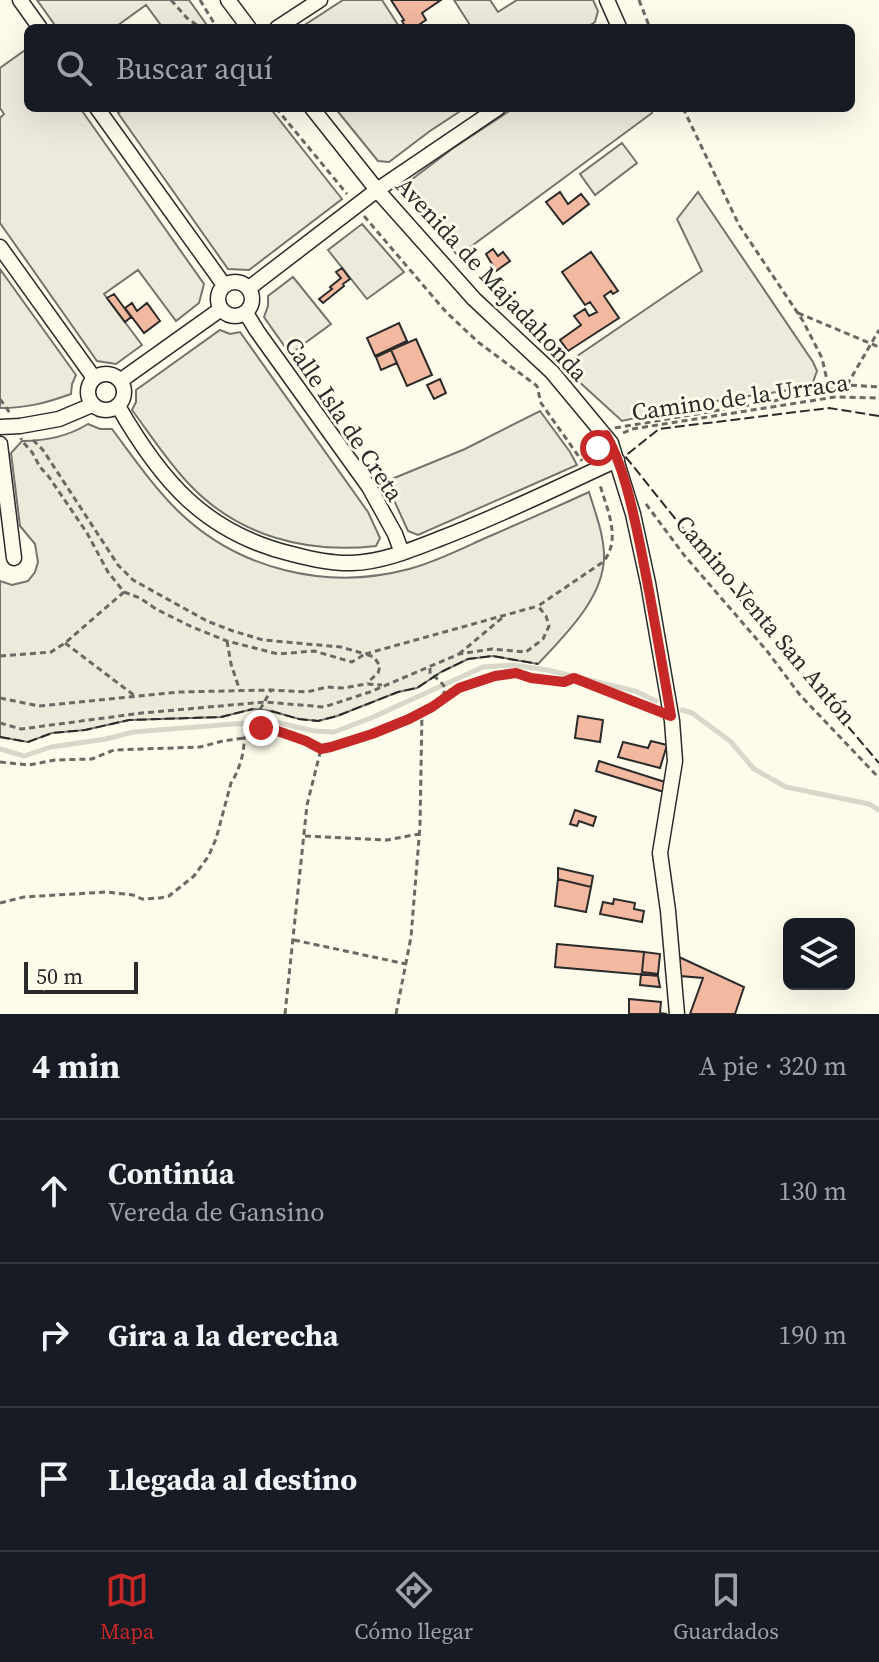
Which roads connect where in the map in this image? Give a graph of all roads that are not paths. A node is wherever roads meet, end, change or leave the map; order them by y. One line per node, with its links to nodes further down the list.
1 (20, 0): 5 (street)
2 (228, 0): 6 (street)
3 (320, 0): 7 (street)
4 (607, 0): 8 (street)
5 (37, 24)
6 (246, 24)
7 (283, 24)
8 (618, 24)
9 (100, 112): 14 (street)
10 (315, 112): 12 (street, Avenida de Majadahonda)
11 (492, 112): 12 (street)
12 (377, 190): 15 (street); 24 (street, Avenida de Majadahonda)
13 (0, 247): 18 (street)
14 (224, 285): 15 (street); 16 (street)
15 (249, 288): 17 (street)
16 (221, 309): 17 (street); 19 (street)
17 (246, 313): 25 (street, Calle Isla de Creta)
18 (94, 378): 19 (street); 20 (street)
19 (120, 381): 21 (street)
20 (92, 405): 21 (street); 22 (street)
21 (118, 406): 25 (street)
22 (0, 427)
23 (0, 444): 26 (street)
24 (617, 460): 25 (street); 27 (street)
25 (402, 553)
26 (14, 558)
27 (677, 1014)

